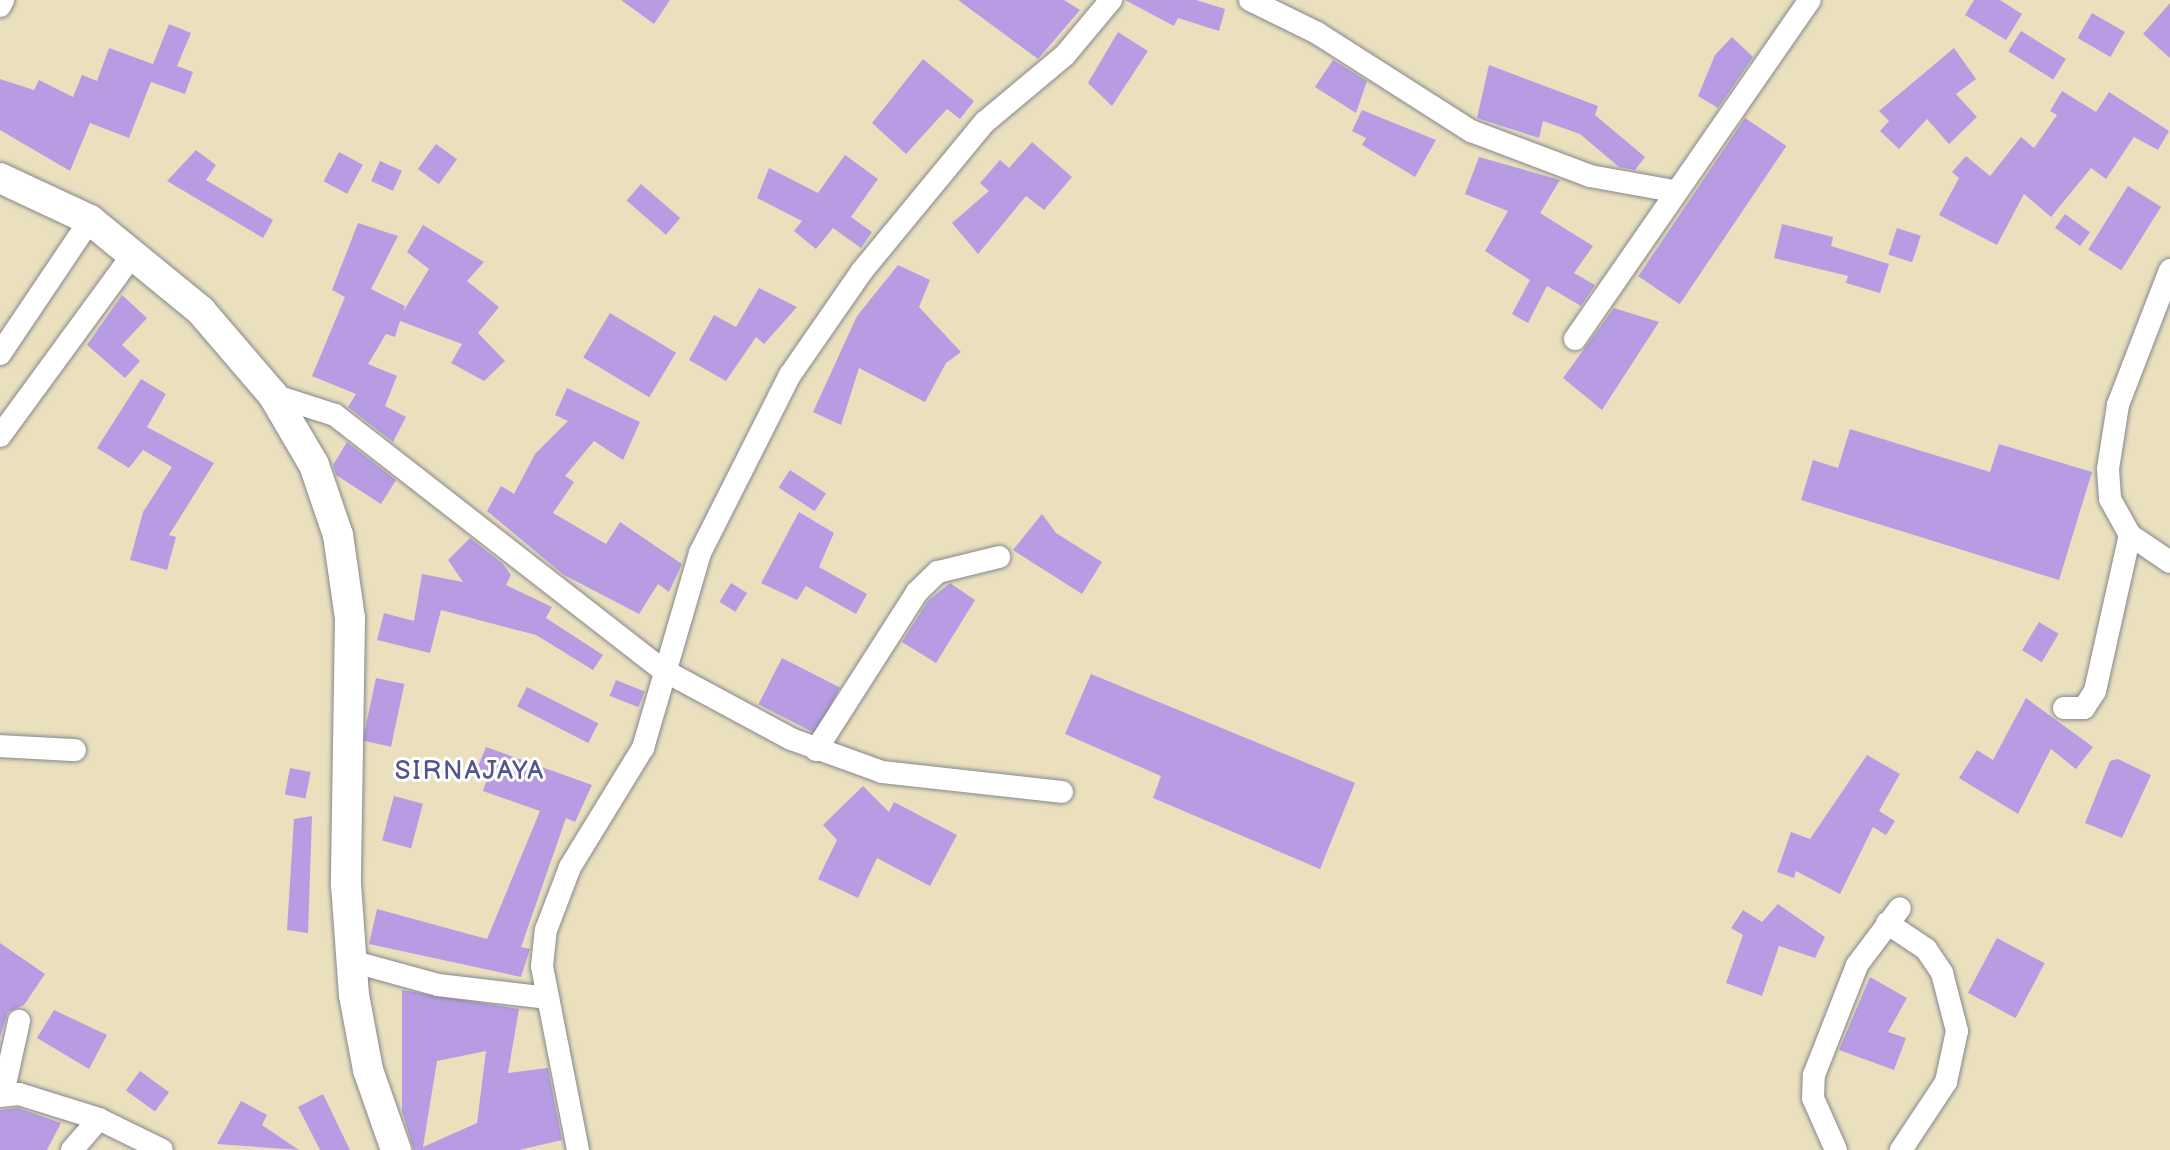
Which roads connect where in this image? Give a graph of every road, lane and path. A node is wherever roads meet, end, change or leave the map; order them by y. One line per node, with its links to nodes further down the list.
1 (3, 0): 5 (street)
2 (1111, 0): 18 (street)
3 (1250, 0): 7 (street)
4 (1810, 0): 7 (street)
5 (0, 6)
6 (0, 178): 8 (street)
7 (1673, 191): 11 (street)
8 (90, 220): 9 (street); 12 (street)
9 (134, 253): 13 (street); 14 (street)
10 (2170, 270): 15 (street)
11 (1575, 339)
12 (0, 354)
13 (273, 395): 18 (street); 24 (street)
14 (0, 436)
15 (2130, 535): 17 (street); 19 (street)
16 (999, 557): 22 (street)
17 (2170, 562)
18 (663, 670): 22 (street); 25 (street)
19 (2064, 708)
20 (0, 746): 21 (street)
21 (75, 750)
22 (816, 750): 23 (street)
23 (1062, 792)
24 (351, 961): 25 (street); 31 (street)
25 (548, 998): 32 (street)
26 (19, 1021): 27 (street)
27 (2, 1095): 28 (street)
28 (99, 1119): 29 (street); 30 (street)
29 (72, 1150)
30 (162, 1150)
31 (396, 1150)
32 (578, 1150)
33 (1836, 1150): 34 (street)
34 (1901, 1150)

